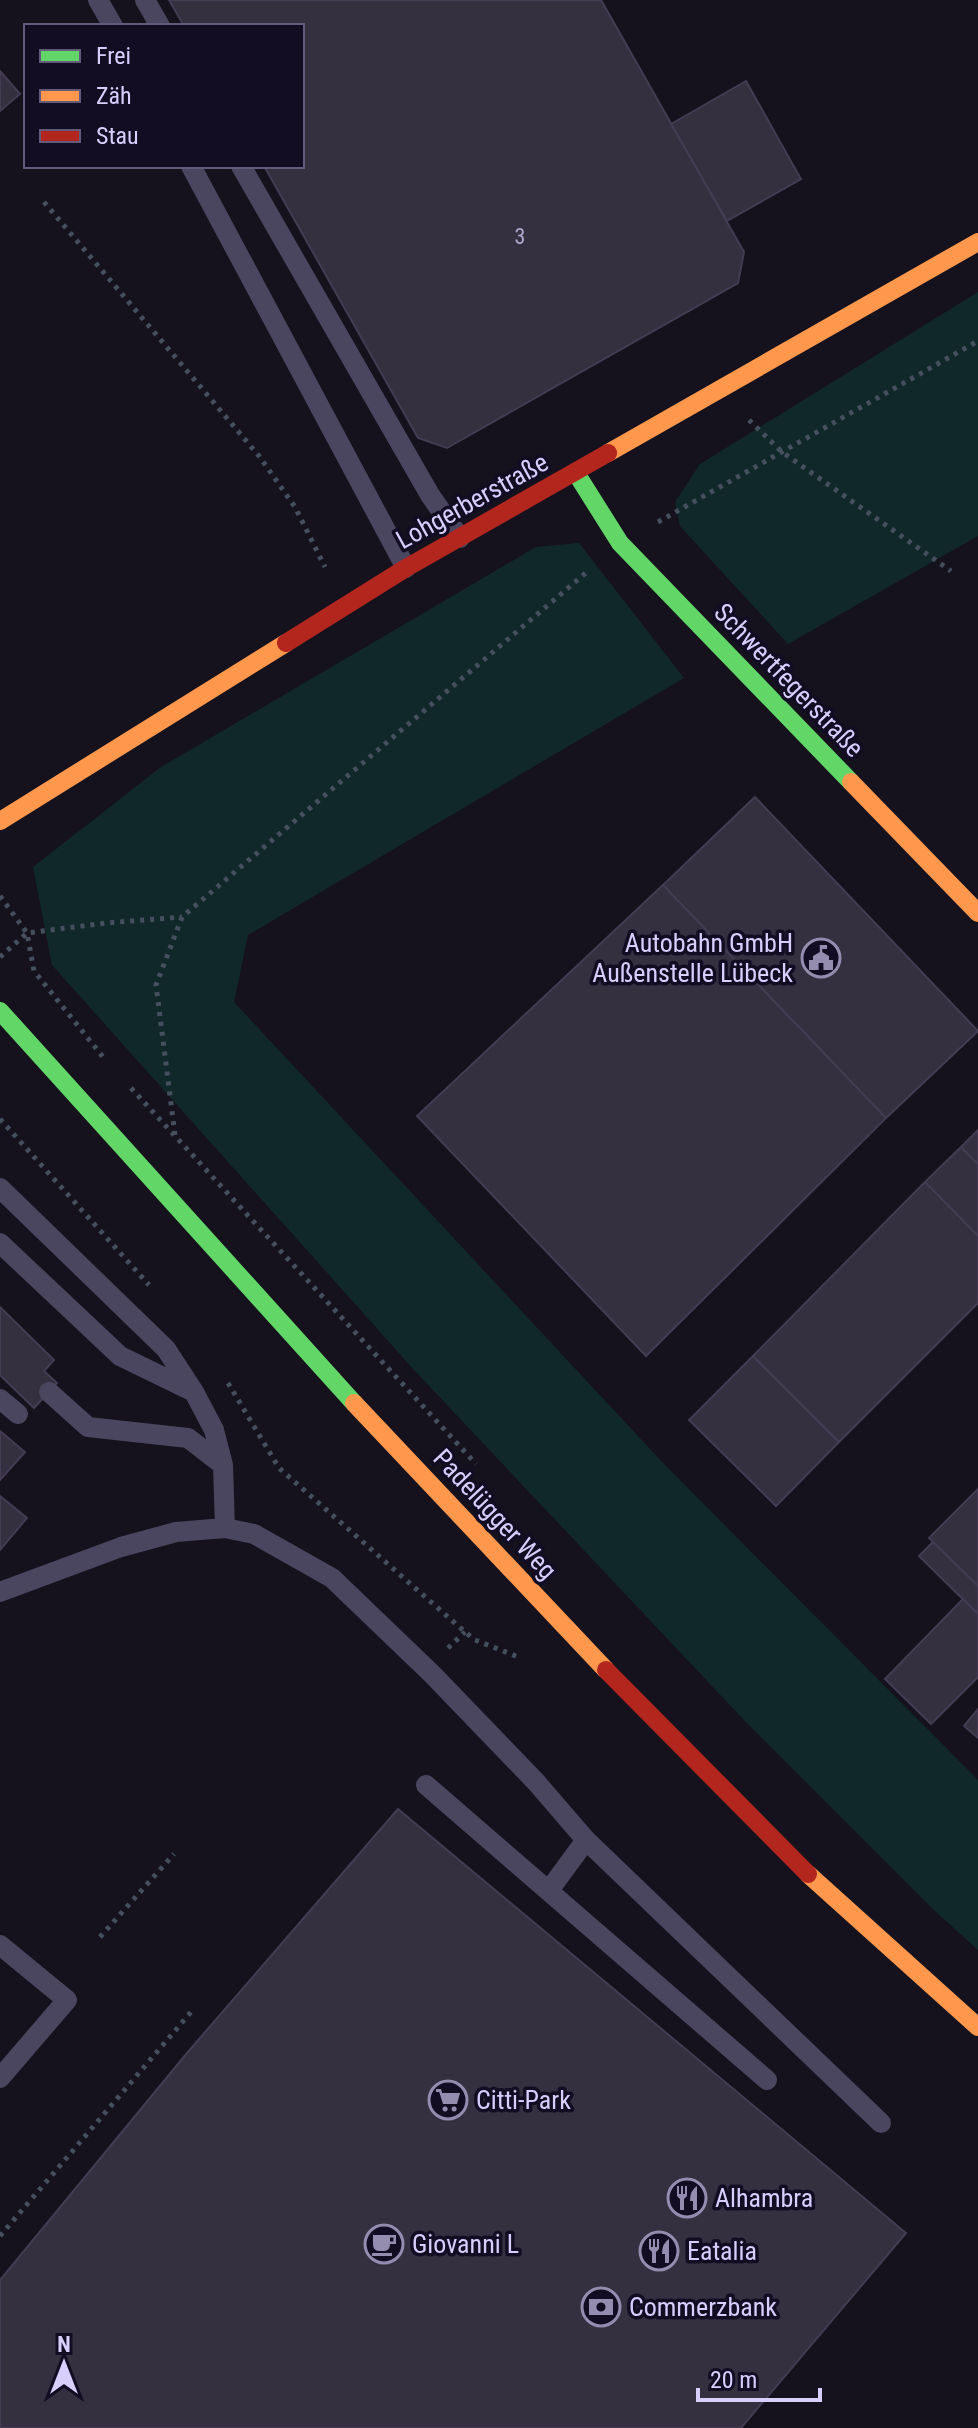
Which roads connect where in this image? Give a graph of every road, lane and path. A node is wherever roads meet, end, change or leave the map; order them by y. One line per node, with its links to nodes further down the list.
1 (98, 0): 3 (lane)
2 (145, 0): 4 (lane)
3 (112, 24)
4 (159, 24)
5 (192, 168): 15 (lane)
6 (242, 168): 13 (lane)
7 (44, 202): 17 (path)
8 (978, 242): 10 (street, Lohgerberstraße)
9 (978, 341): 11 (path)
10 (725, 387): 11 (path); 12 (street, Lohgerberstraße)
11 (782, 452): 14 (path); 16 (path)
12 (576, 473): 13 (street, Lohgerberstraße); 14 (street, Schwertfegerstraße)
13 (460, 538): 15 (street, Lohgerberstraße)
14 (620, 543): 20 (street, Schwertfegerstraße); 21 (path)
15 (406, 568): 17 (street, Lohgerberstraße)
16 (951, 571)
17 (344, 606): 18 (street, Lohgerberstraße)
18 (0, 821)
19 (0, 896): 22 (path)
20 (978, 913)
21 (182, 917): 22 (path); 28 (path)
22 (27, 933): 23 (path); 25 (path)
23 (0, 957)
24 (0, 1011): 49 (street, Padelügger Weg)
25 (109, 1064)
26 (128, 1084): 28 (path)
27 (0, 1119): 31 (path)
28 (175, 1135): 38 (path)
29 (0, 1188): 34 (lane)
30 (0, 1243): 34 (lane)
31 (150, 1286)
32 (226, 1380): 41 (path)
33 (49, 1392): 37 (lane)
34 (194, 1392): 37 (lane)
35 (0, 1399): 36 (lane)
36 (18, 1414)
37 (223, 1465): 39 (lane)
38 (484, 1473)
39 (225, 1528): 40 (lane); 43 (lane)
40 (0, 1592)
41 (521, 1658)
42 (426, 1785): 45 (lane)
43 (586, 1840): 45 (lane); 52 (lane)
44 (174, 1854): 46 (path)
45 (550, 1889): 51 (lane)
46 (100, 1937)
47 (0, 1945): 50 (lane)
48 (191, 2012): 53 (path)
49 (978, 2027)
50 (0, 2078)
51 (767, 2080)
52 (881, 2123)
53 (0, 2236)

